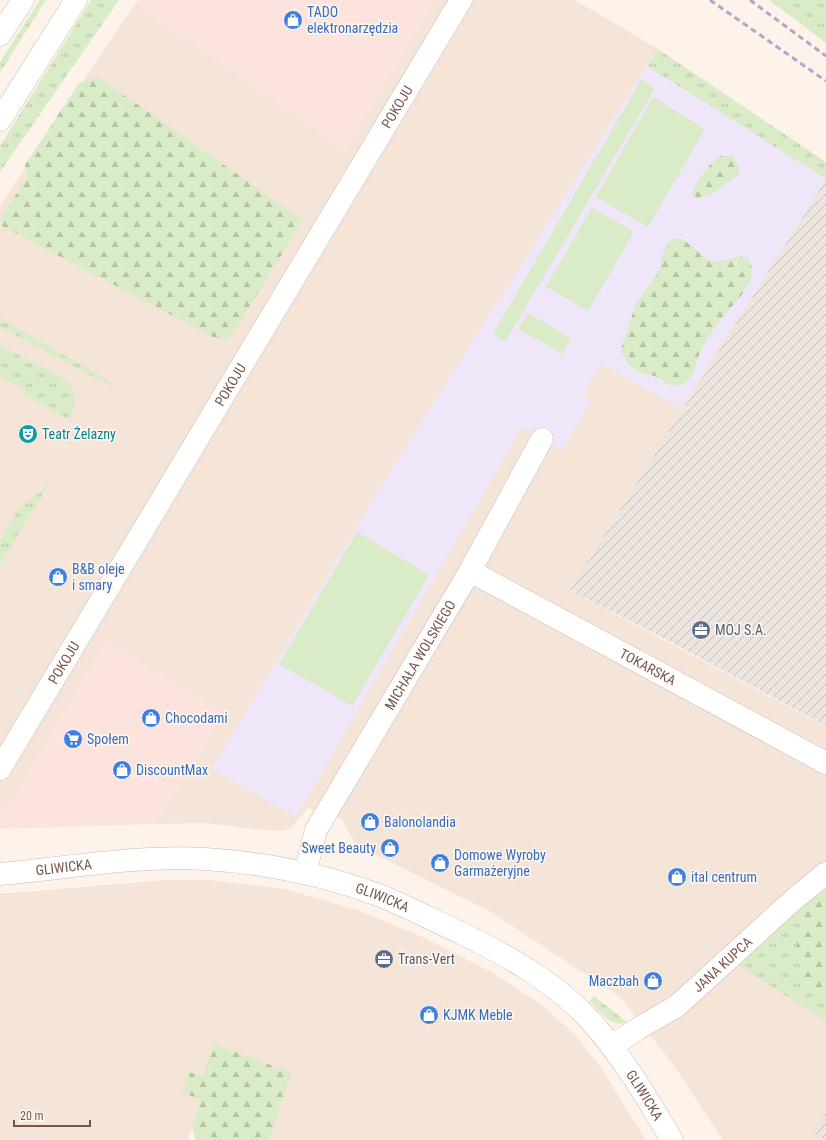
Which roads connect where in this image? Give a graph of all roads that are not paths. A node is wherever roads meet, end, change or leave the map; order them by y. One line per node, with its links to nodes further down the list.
1 (23, 0): 4 (street)
2 (76, 0): 5 (street)
3 (461, 0): 9 (street, POKOJU)
4 (0, 36)
5 (0, 120)
6 (542, 439): 7 (street, MICHAŁA WOLSKIEGO)
7 (470, 571): 8 (street, TOKARSKA); 10 (street, MICHAŁA WOLSKIEGO)
8 (826, 763)
9 (0, 769)
10 (305, 873): 12 (street, GLIWICKA); 13 (street, GLIWICKA)
11 (826, 873): 13 (street, JANA KUPCA)
12 (0, 874)
13 (612, 1046): 14 (street, GLIWICKA)
14 (672, 1140)

